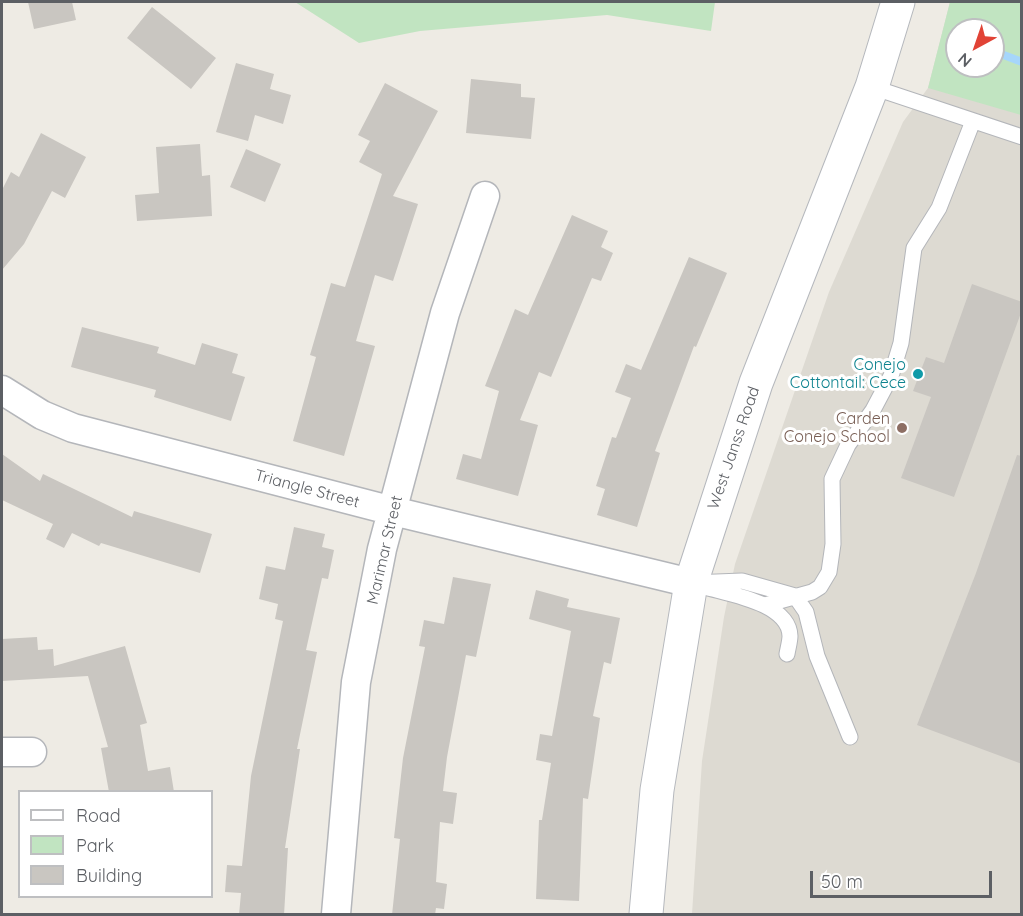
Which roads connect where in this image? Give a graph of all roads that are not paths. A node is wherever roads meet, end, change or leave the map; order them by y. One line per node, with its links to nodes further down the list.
1 (898, 2): 2 (main road, West Janss Road)
2 (872, 87): 3 (lane); 8 (main road, West Janss Road)
3 (972, 120): 4 (lane); 9 (lane)
4 (1022, 137)
5 (485, 196): 7 (street, Marimar Street)
6 (2, 390): 7 (street, Triangle Street)
7 (393, 511): 8 (street, Triangle Street); 15 (street, Marimar Street)
8 (691, 583): 9 (lane); 10 (lane); 16 (main road, West Janss Road)
9 (795, 596): 10 (lane); 12 (lane)
10 (765, 605): 11 (lane)
11 (787, 654)
12 (850, 737)
13 (2, 752): 14 (street)
14 (32, 752)
15 (336, 915)
16 (646, 915)

